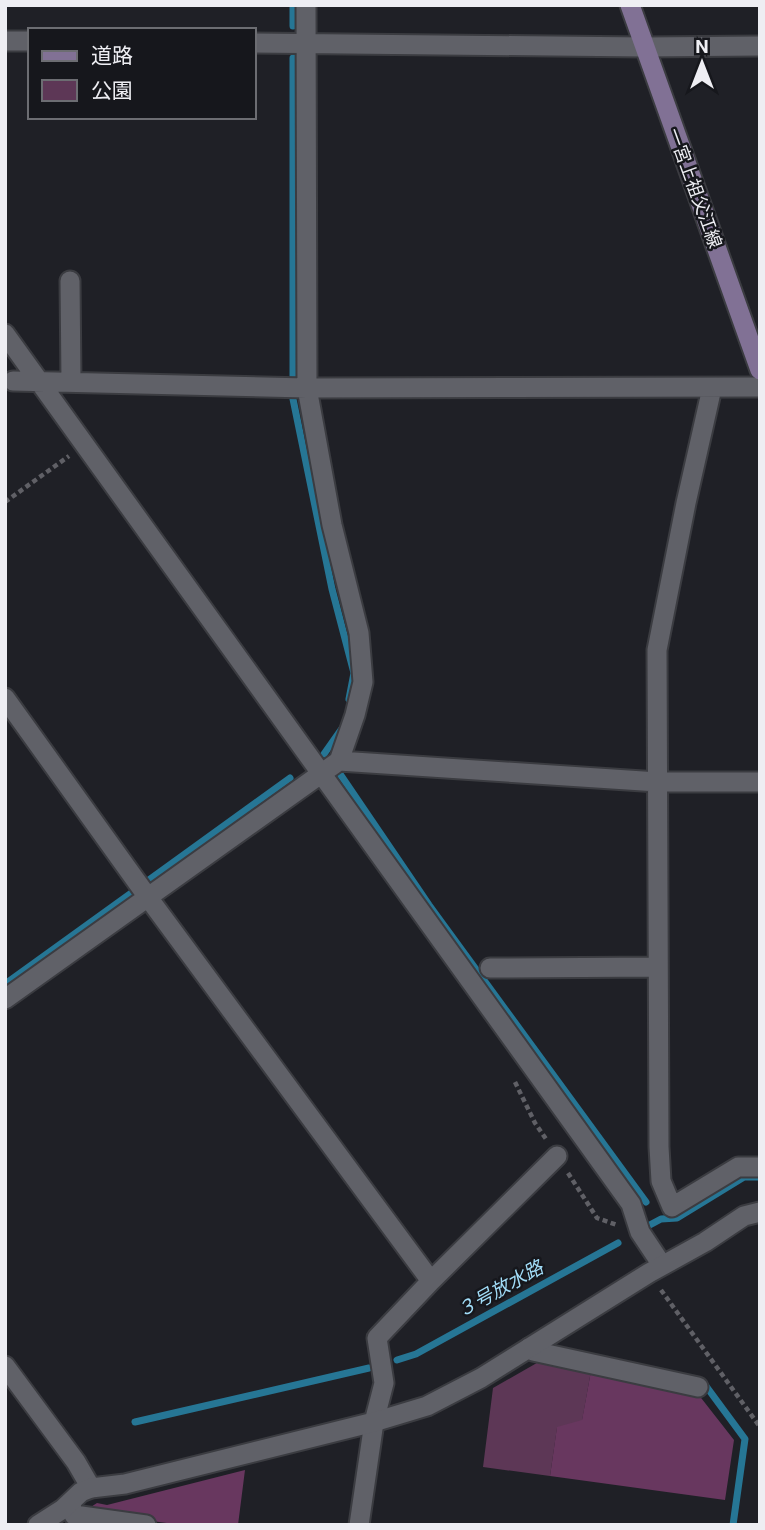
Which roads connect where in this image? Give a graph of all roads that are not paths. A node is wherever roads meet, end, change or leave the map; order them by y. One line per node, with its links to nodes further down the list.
1 (306, 5): 6 (street)
2 (630, 5): 8 (main road, 一宮上祖父江線)
3 (5, 41): 4 (street)
4 (28, 41)
5 (256, 43): 6 (street)
6 (306, 43): 8 (street); 17 (street)
7 (760, 46): 8 (street)
8 (644, 47): 11 (main road, 一宮上祖父江線)
9 (70, 281): 15 (street)
10 (5, 334): 14 (street)
11 (754, 336): 12 (main road, 一宮上祖父江線)
12 (760, 370)
13 (13, 381): 14 (street)
14 (39, 381): 15 (street); 21 (street)
15 (71, 381): 17 (street)
16 (760, 387): 18 (street)
17 (307, 388): 18 (street); 20 (street)
18 (712, 388): 22 (street)
19 (5, 698): 24 (street)
20 (339, 761): 21 (street); 22 (street)
21 (320, 774): 24 (street); 31 (street)
22 (658, 782): 23 (street); 25 (street)
23 (760, 782)
24 (147, 897): 27 (street); 32 (street)
25 (659, 967): 26 (street); 29 (street)
26 (490, 968)
27 (5, 999)
28 (557, 1156): 32 (street)
29 (760, 1167)
30 (760, 1212): 31 (street)
31 (655, 1269): 33 (street)
32 (431, 1281): 36 (street)
33 (529, 1348): 35 (street); 36 (street)
34 (5, 1366): 37 (street)
35 (698, 1387)
36 (374, 1422): 37 (street); 41 (street)
37 (90, 1488): 38 (street)
38 (70, 1503): 39 (street); 40 (street)
39 (38, 1525)
40 (146, 1525)
41 (359, 1525)

